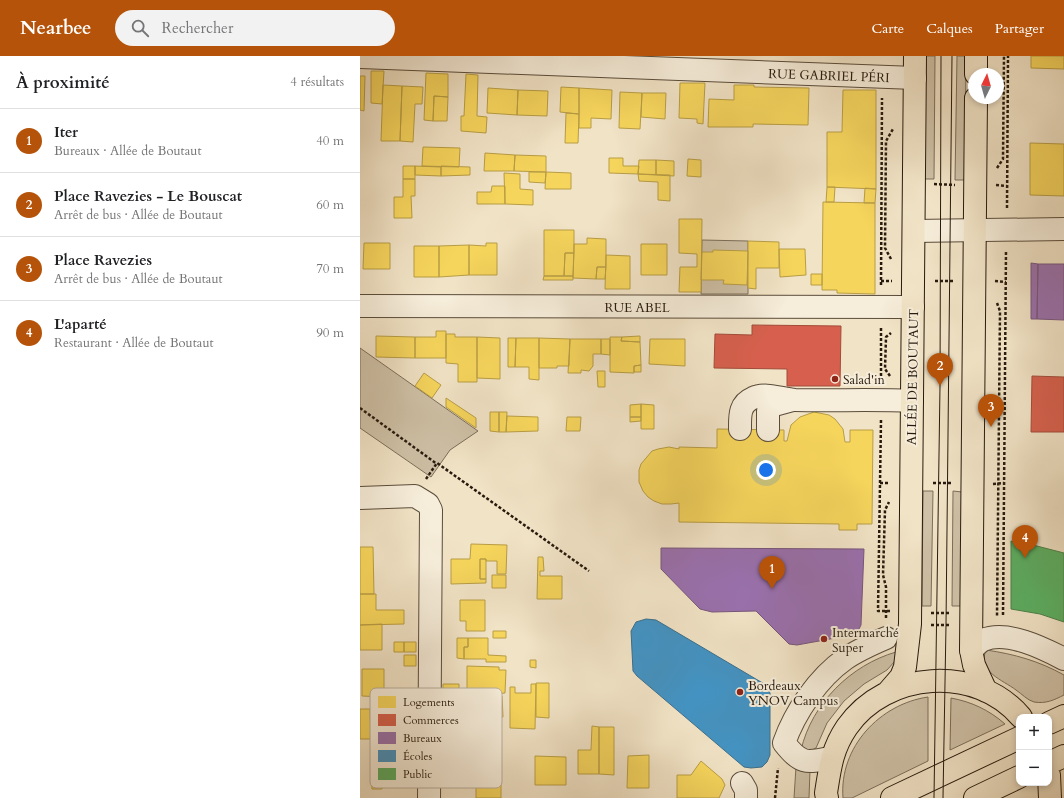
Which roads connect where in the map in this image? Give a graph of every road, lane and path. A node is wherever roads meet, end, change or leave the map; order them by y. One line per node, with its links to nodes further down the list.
1 (915, 56): 8 (main road, ALLÉE DE BOUTAUT)
2 (976, 56): 6 (main road)
3 (1004, 56): 10 (path)
4 (1008, 56): 14 (path)
5 (360, 57): 7 (street, RUE GABRIEL PÉRI)
6 (976, 68)
7 (882, 77): 8 (street, RUE GABRIEL PÉRI); 11 (path)
8 (915, 78): 12 (main road, ALLÉE DE BOUTAUT)
9 (977, 104): 13 (main road)
10 (996, 171)
11 (881, 184): 12 (path); 19 (path)
12 (915, 184): 13 (path); 18 (main road, ALLÉE DE BOUTAUT)
13 (987, 184): 14 (path); 16 (main road)
14 (1007, 186): 17 (path)
15 (1064, 229): 17 (street)
16 (974, 230): 17 (street); 18 (street); 21 (main road)
17 (1007, 230): 22 (path)
18 (914, 231): 20 (main road, ALLÉE DE BOUTAUT)
19 (881, 281): 20 (path); 25 (path)
20 (913, 281): 21 (path); 26 (main road, ALLÉE DE BOUTAUT)
21 (974, 282): 22 (path); 35 (main road)
22 (1006, 282): 37 (path)
23 (994, 296): 36 (path)
24 (360, 306): 25 (street, RUE ABEL)
25 (881, 307): 26 (street, RUE ABEL); 28 (path)
26 (913, 307): 29 (main road, ALLÉE DE BOUTAUT)
27 (793, 400): 28 (street); 31 (street); 32 (street)
28 (881, 400): 29 (street); 33 (path)
29 (912, 401): 34 (main road, ALLÉE DE BOUTAUT)
30 (360, 408): 39 (path)
31 (740, 429)
32 (768, 430)
33 (880, 483): 34 (path); 40 (path)
34 (912, 483): 35 (path); 43 (main road, ALLÉE DE BOUTAUT)
35 (972, 483): 36 (path); 44 (main road)
36 (998, 484): 37 (path); 42 (path)
37 (1004, 484): 41 (path)
38 (360, 498): 48 (street)
39 (590, 571)
40 (878, 611)
41 (1003, 615)
42 (997, 620)
43 (910, 624): 44 (path); 50 (main road, ALLÉE DE BOUTAUT)
44 (971, 626): 46 (main road)
45 (886, 638): 56 (street)
46 (971, 650): 47 (street); 49 (main road)
47 (1064, 658)
48 (430, 688)
49 (986, 691): 50 (main road); 51 (main road)
50 (888, 692): 56 (main road)
51 (1018, 714)
52 (1064, 716): 53 (main road)
53 (1052, 722)
54 (1016, 739): 63 (main road)
55 (1064, 756): 57 (main road)
56 (831, 758): 62 (main road)
57 (1052, 762)
58 (1016, 778): 64 (main road)
59 (1049, 786): 65 (main road)
60 (429, 788): 61 (street)
61 (429, 798)
62 (827, 798)
63 (892, 798)
64 (975, 798)
65 (1050, 798)

